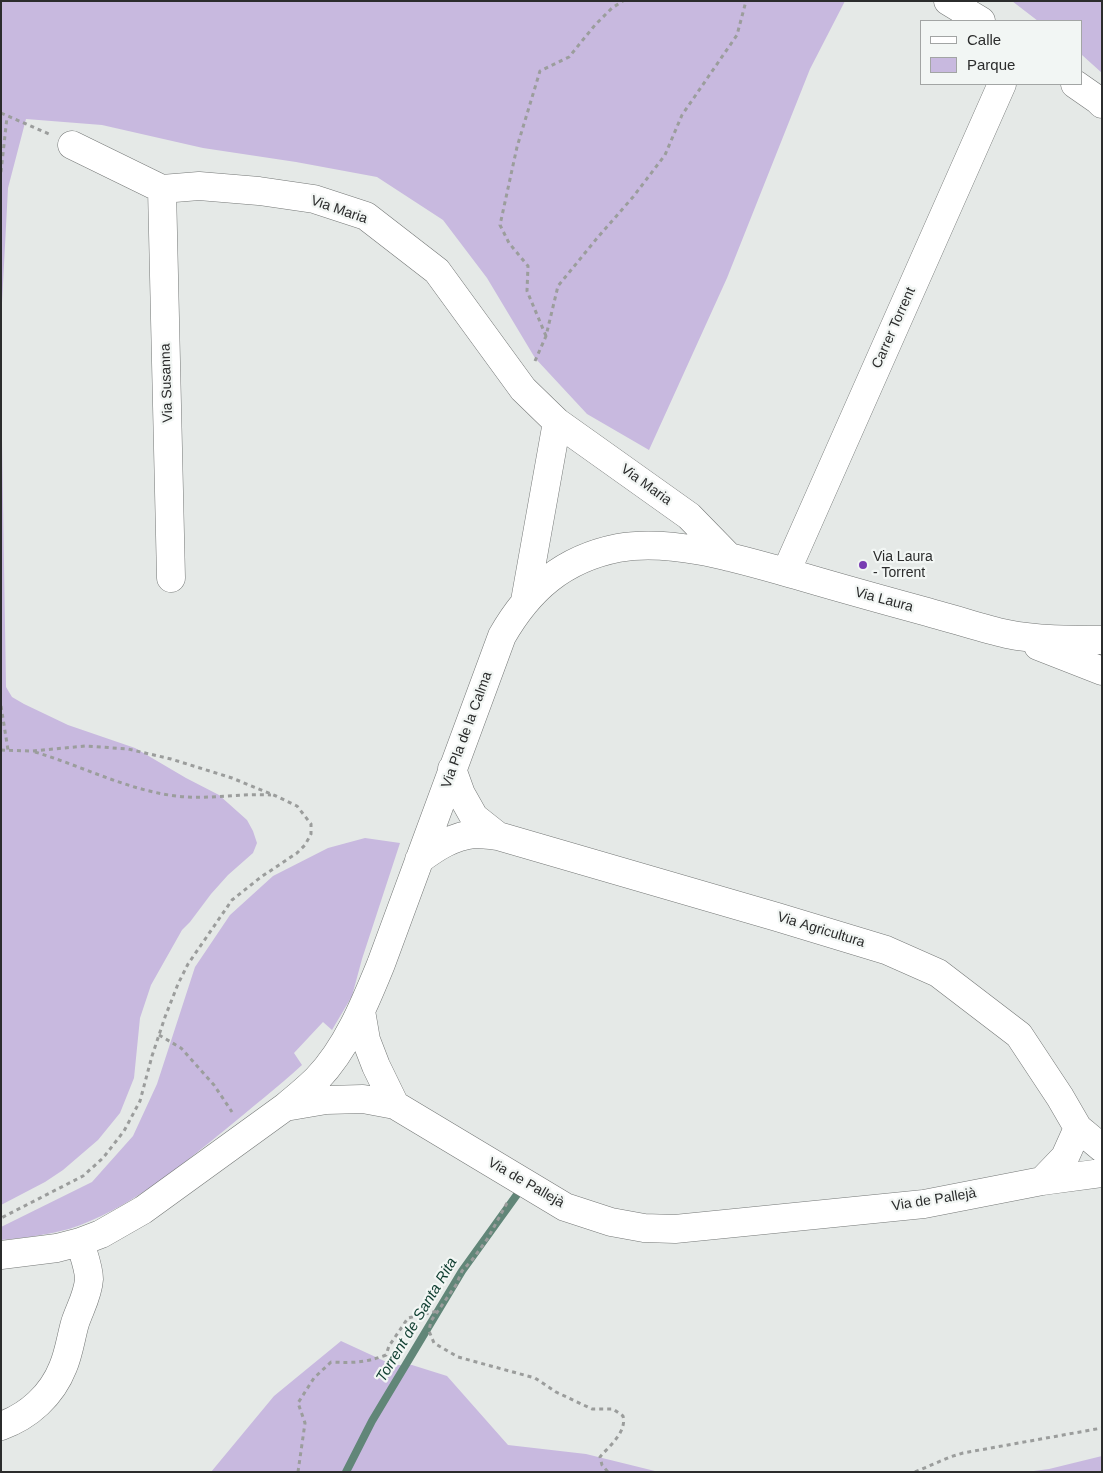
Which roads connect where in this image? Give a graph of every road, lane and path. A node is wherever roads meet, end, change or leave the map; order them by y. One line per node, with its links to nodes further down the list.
1 (623, 1): 2 (path)
2 (746, 1)
3 (948, 1): 4 (street)
4 (979, 20)
5 (1002, 85): 16 (street, Carrer Torrent)
6 (1076, 85): 7 (street)
7 (1102, 104)
8 (1, 113): 9 (path)
9 (7, 117): 10 (path); 11 (path)
10 (72, 145): 12 (street)
11 (1, 172)
12 (162, 189): 13 (street, Via Maria); 17 (street, Via Susanna)
13 (557, 422): 15 (street, Via Maria); 18 (street)
14 (668, 546): 15 (street, Via Laura); 18 (street, Via Pla de la Calma)
15 (729, 556): 16 (street, Via Laura)
16 (786, 572): 19 (street, Via Laura)
17 (171, 578)
18 (525, 601): 26 (street, Via Pla de la Calma)
19 (1008, 634): 20 (street, Via Laura); 21 (street)
20 (1102, 640)
21 (1102, 671)
22 (1, 706): 24 (path)
23 (1, 750): 24 (path)
24 (8, 750): 25 (path)
25 (32, 751): 27 (path); 27 (path)
26 (452, 769): 28 (street, Via Agricultura); 29 (street, Via Pla de la Calma)
27 (276, 796): 31 (path)
28 (498, 836): 29 (street, Via Agricultura); 34 (street, Via Agricultura)
29 (419, 860): 30 (street, Via Pla de la Calma)
30 (362, 1011): 32 (street, Via Pla de la Calma); 33 (street, Via Pla de la Calma)
31 (159, 1035): 35 (path); 40 (path)
32 (395, 1105): 33 (street, Via de Pallejà); 38 (street, Via de Pallejà)
33 (285, 1108): 35 (street, Via de Pallejà)
34 (1078, 1128): 36 (street, Via Agricultura); 39 (street)
35 (248, 1134): 41 (street, Via de Pallejà)
36 (1102, 1148)
37 (1102, 1173): 39 (street, Via de Pallejà)
38 (519, 1180): 39 (street, Via de Pallejà); 43 (path)
39 (1042, 1181)
40 (1, 1218)
41 (80, 1242): 42 (street, Via de Pallejà); 44 (street)
42 (1, 1255)
43 (438, 1311): 46 (path); 47 (path)
44 (1, 1426)
45 (1102, 1428): 48 (path)
46 (298, 1472)
47 (608, 1472)
48 (915, 1472)

